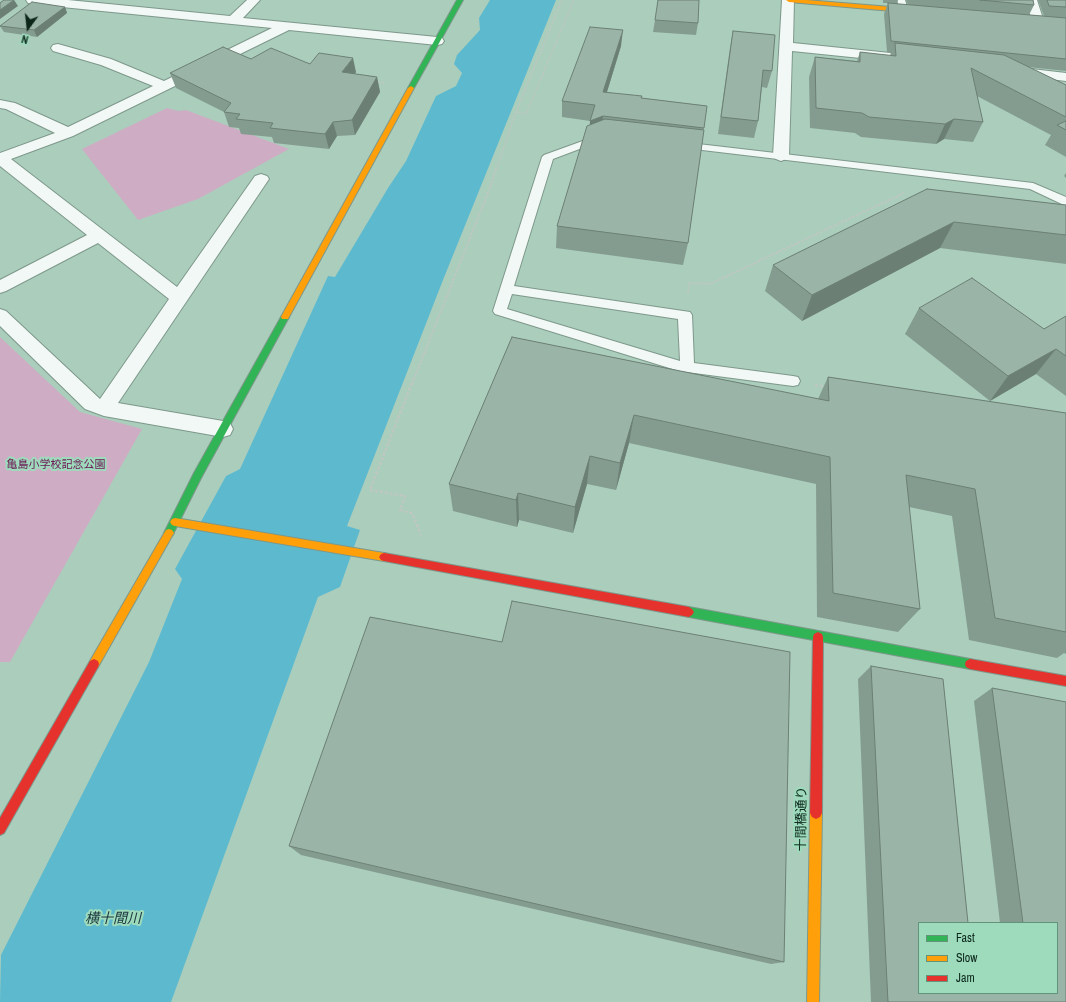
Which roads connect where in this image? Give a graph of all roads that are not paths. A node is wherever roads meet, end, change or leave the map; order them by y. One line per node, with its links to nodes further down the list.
1 (36, 0): 8 (street); 9 (street)
2 (158, 0): 9 (street)
3 (254, 0): 12 (street)
4 (460, 0): 15 (street)
5 (789, 0): 10 (street); 16 (street)
6 (901, 0): 10 (lane)
7 (1030, 0): 13 (street)
8 (29, 4)
9 (146, 10): 12 (street)
10 (902, 10): 11 (street)
11 (925, 12)
12 (234, 19): 14 (street)
13 (1038, 22)
14 (289, 25): 15 (street); 21 (street)
15 (437, 41): 38 (street)
16 (787, 46): 18 (street); 26 (street)
17 (58, 48): 21 (street)
18 (901, 59)
19 (1003, 70): 20 (street)
20 (1066, 77)
21 (164, 86): 23 (street)
22 (0, 104): 23 (street)
23 (68, 133): 27 (street)
24 (610, 137): 32 (lane)
25 (666, 143): 26 (lane)
26 (781, 156): 29 (lane)
27 (0, 158): 30 (street)
28 (261, 179): 33 (street)
29 (1066, 202)
30 (100, 235): 31 (street); 33 (street)
31 (0, 287)
32 (507, 290): 35 (lane); 35 (lane)
33 (179, 298): 37 (street)
34 (0, 315): 37 (street)
35 (687, 367): 36 (lane)
36 (793, 381)
37 (104, 408): 38 (street)
38 (223, 429): 39 (street)
39 (176, 522): 40 (street); 42 (street)
40 (818, 637): 41 (street); 43 (street, 十間橋通り)
41 (1066, 681)
42 (0, 829)
43 (813, 1002)

